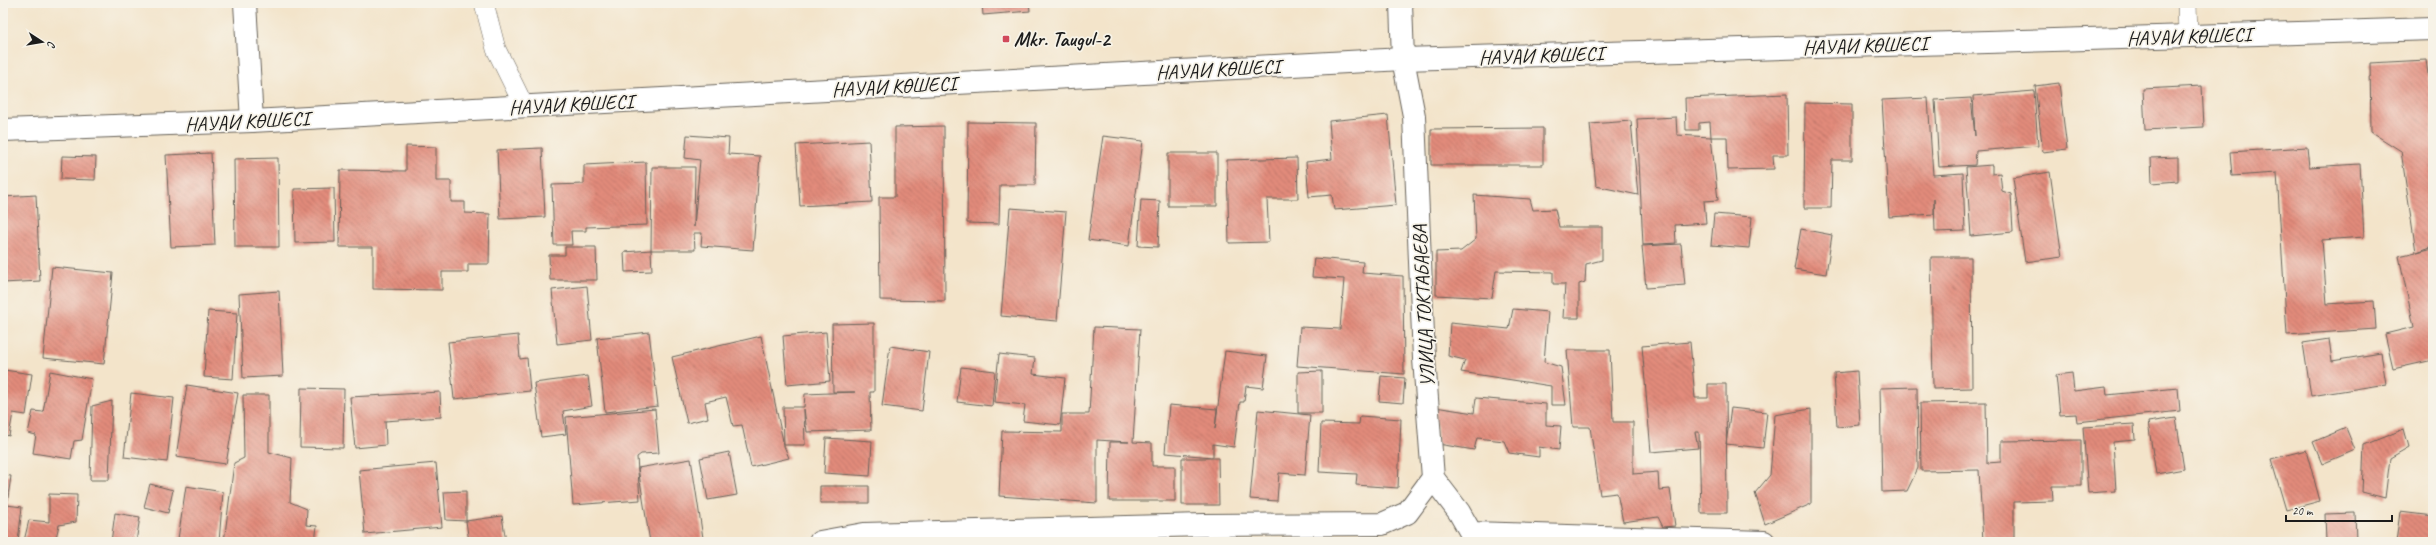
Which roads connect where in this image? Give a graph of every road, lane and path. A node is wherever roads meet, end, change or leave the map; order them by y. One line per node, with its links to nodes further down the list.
1 (245, 3): 9 (street)
2 (484, 3): 8 (lane)
3 (1401, 3): 7 (street, УЛИЦА ТОКТАБАЕВА)
4 (2187, 3): 6 (lane)
5 (2433, 29): 6 (street, НАУАИ КӨШЕСІ)
6 (2188, 36): 7 (street, НАУАИ КӨШЕСІ)
7 (1403, 59): 8 (street, НАУАИ КӨШЕСІ); 11 (street, УЛИЦА ТОКТАБАЕВА)
8 (524, 106): 9 (street, НАУАИ КӨШЕСІ)
9 (252, 122): 10 (street, НАУАИ КӨШЕСІ)
10 (3, 130)
11 (1433, 478): 12 (street); 13 (street)
12 (1471, 538): 14 (street)
13 (820, 542)
14 (1751, 542)

